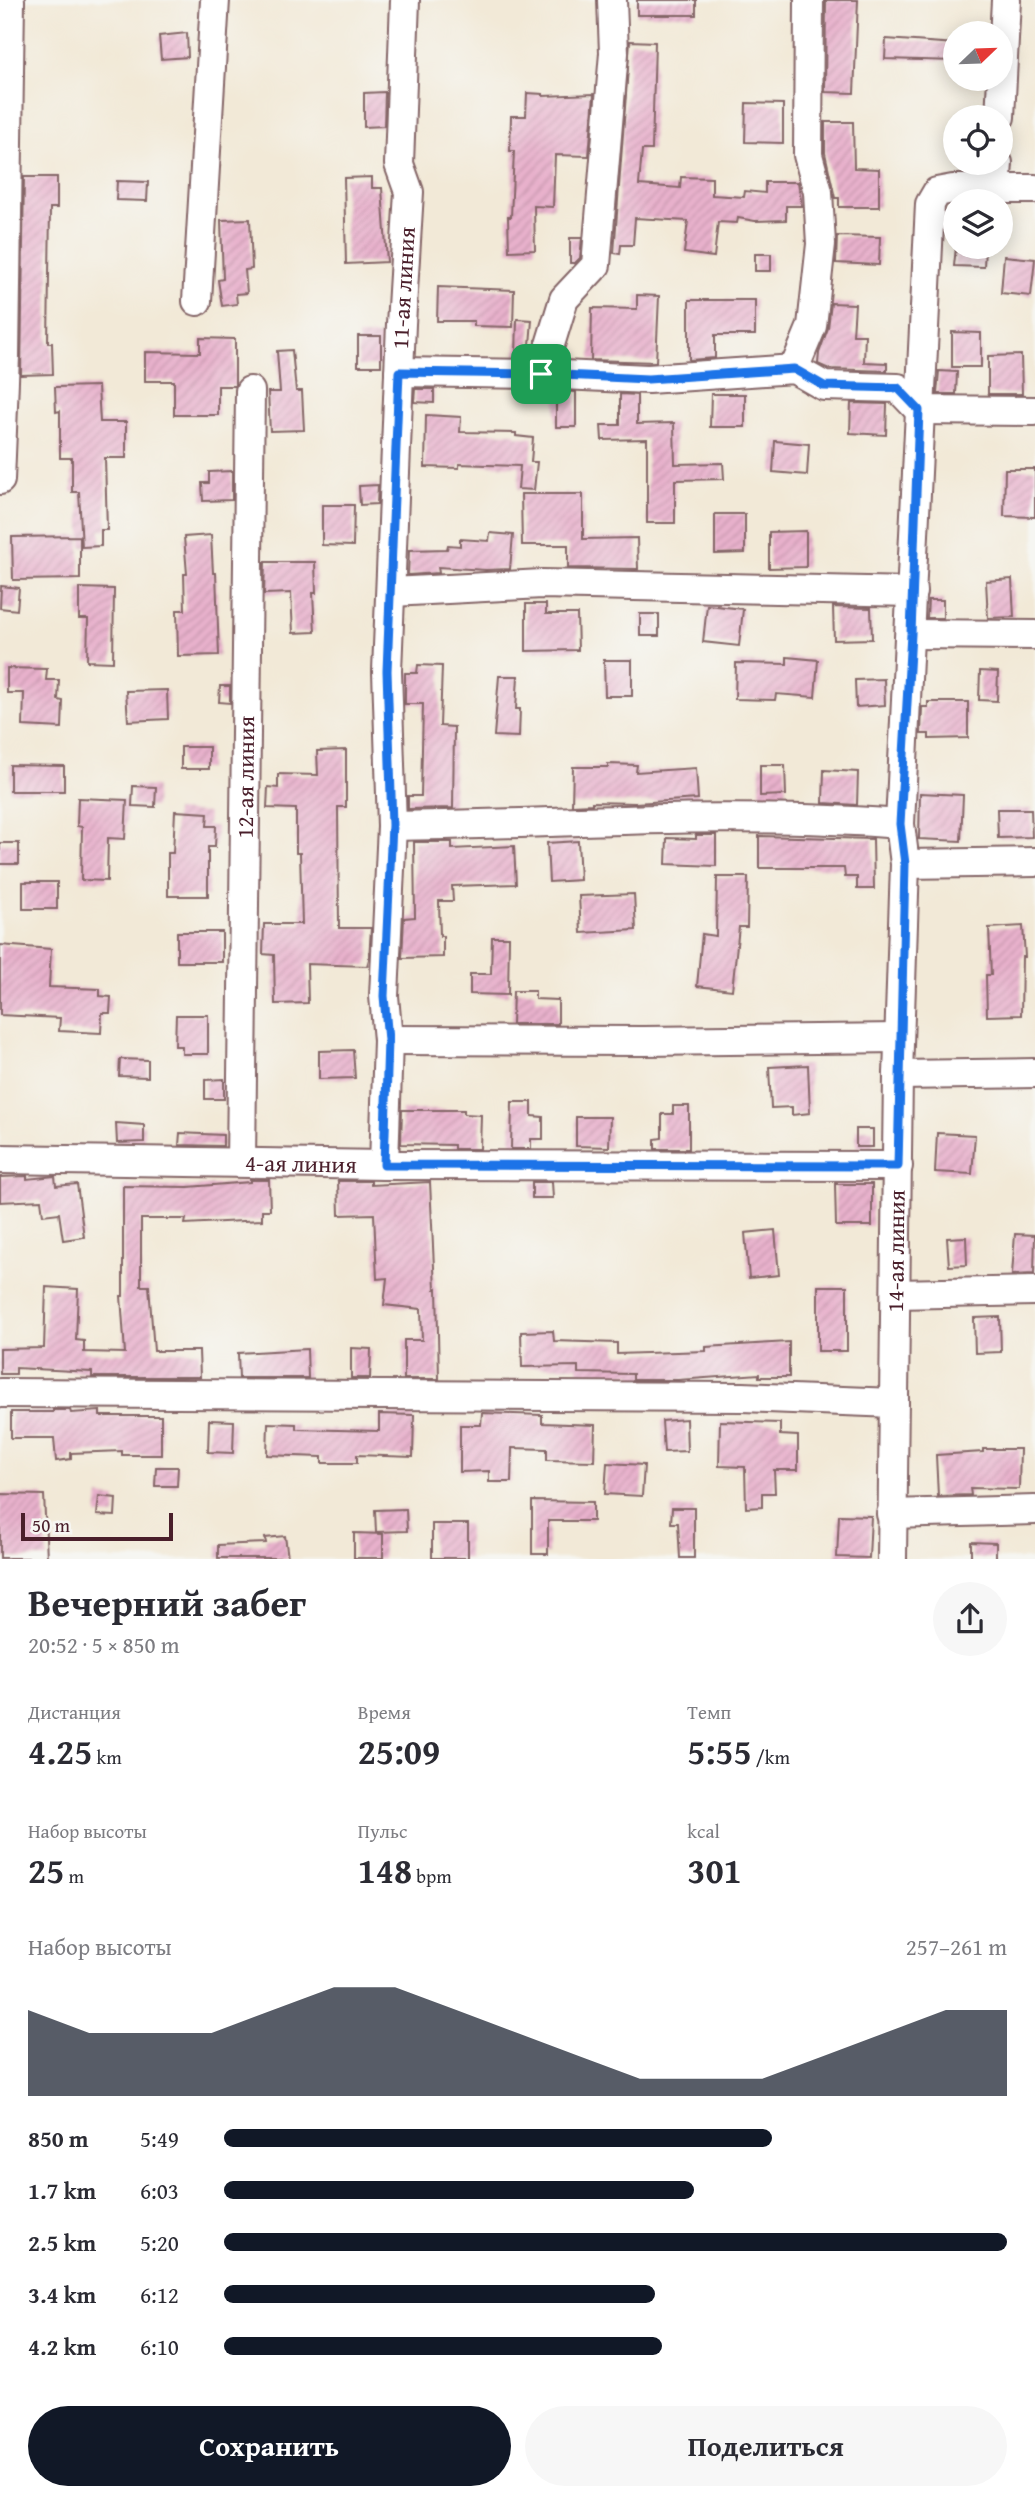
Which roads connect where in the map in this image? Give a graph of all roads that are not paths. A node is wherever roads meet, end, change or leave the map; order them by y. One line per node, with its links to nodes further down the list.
1 (10, 0): 17 (street)
2 (215, 0): 10 (street)
3 (405, 0): 12 (street, 11-ая линия)
4 (612, 0): 13 (street)
5 (809, 0): 11 (street)
6 (1006, 0): 7 (street)
7 (1001, 105)
8 (997, 176): 9 (street); 15 (street, 14-ая линия)
9 (1035, 189)
10 (197, 301)
11 (794, 369): 13 (street); 15 (street)
12 (399, 372): 13 (street); 18 (street, 11-ая линия)
13 (541, 374)
14 (250, 391): 31 (street, 12-ая линия)
15 (919, 410): 16 (street); 19 (street, 14-ая линия)
16 (1035, 411)
17 (1, 463)
18 (392, 592): 19 (street); 23 (street, 11-ая линия)
19 (912, 592): 20 (street, 14-ая линия)
20 (911, 634): 21 (street); 22 (street, 14-ая линия)
21 (1035, 635)
22 (900, 824): 23 (street); 25 (street, 14-ая линия)
23 (392, 825): 27 (street, 11-ая линия)
24 (1035, 862): 25 (street)
25 (905, 864): 26 (street, 14-ая линия)
26 (899, 1038): 27 (street); 29 (street, 14-ая линия)
27 (388, 1040): 32 (street, 11-ая линия)
28 (1035, 1073): 29 (street)
29 (898, 1075): 33 (street, 14-ая линия)
30 (0, 1159): 31 (street, 4-ая линия)
31 (241, 1162): 32 (street, 4-ая линия)
32 (384, 1165): 33 (street, 4-ая линия)
33 (898, 1166): 35 (street, 14-ая линия)
34 (1035, 1291): 35 (street)
35 (897, 1294): 37 (street, 14-ая линия)
36 (0, 1393): 37 (street)
37 (894, 1403): 39 (street, 14-ая линия)
38 (1035, 1510): 39 (street)
39 (891, 1514): 40 (street, 14-ая линия)
40 (891, 1559)

